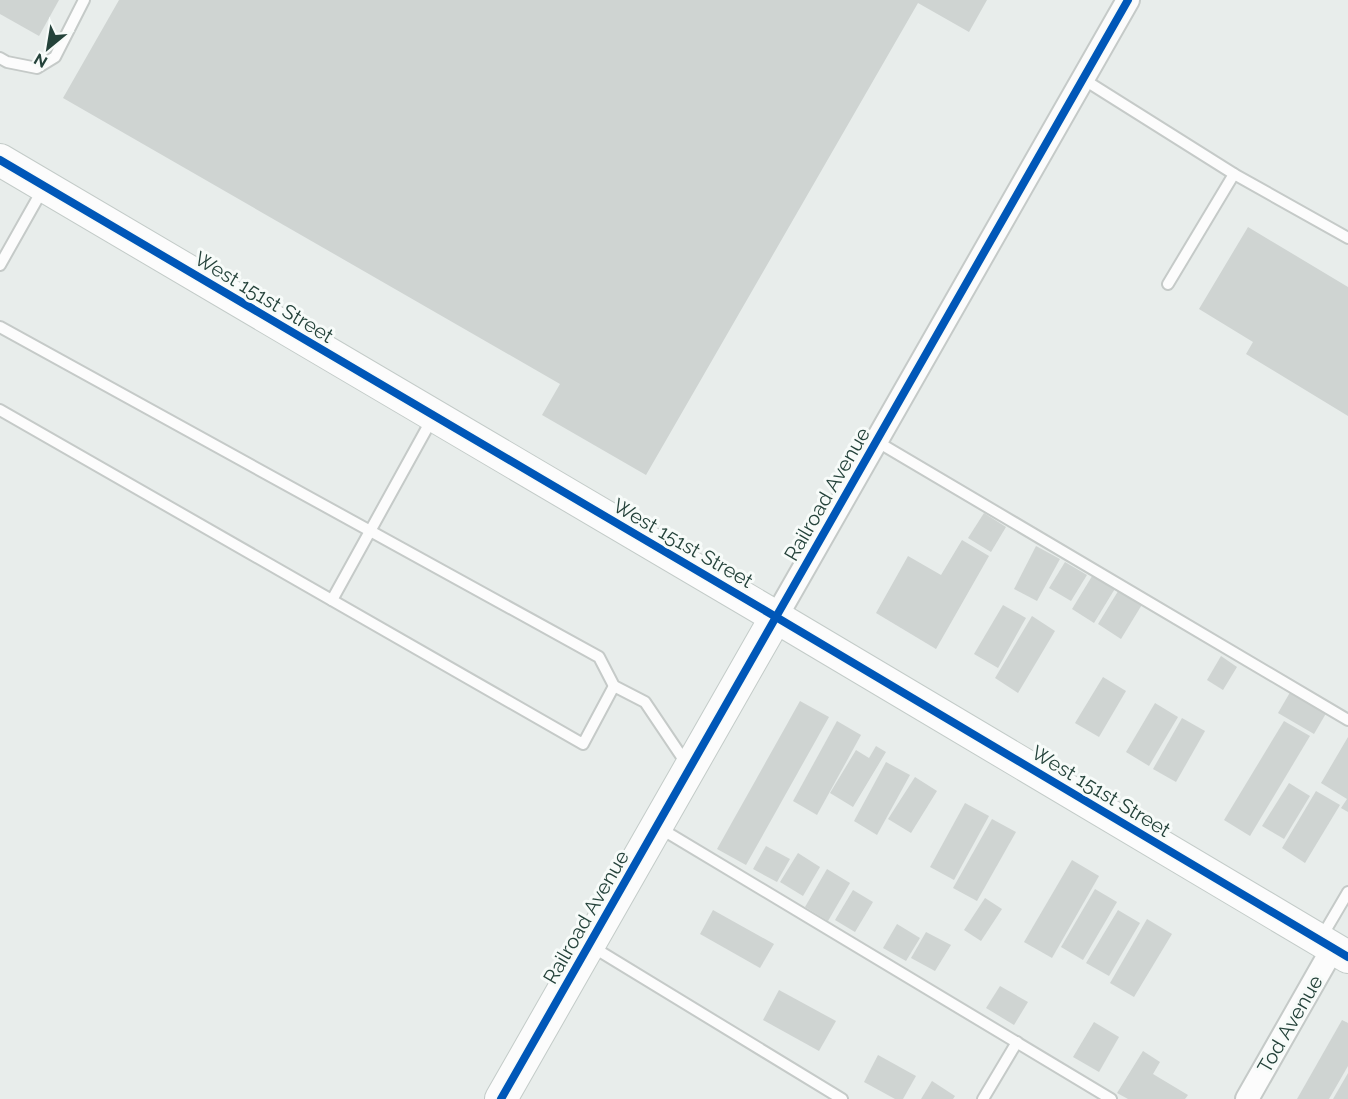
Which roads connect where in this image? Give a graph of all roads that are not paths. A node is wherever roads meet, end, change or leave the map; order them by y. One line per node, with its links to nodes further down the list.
1 (84, 0): 3 (lane)
2 (1128, 0): 4 (street, Railroad Avenue)
3 (0, 58)
4 (1083, 79): 6 (lane); 14 (street, Railroad Avenue)
5 (0, 160): 7 (street, West 151st Street)
6 (1234, 174): 8 (lane); 10 (lane)
7 (45, 186): 9 (lane); 13 (street, West 151st Street)
8 (1348, 238)
9 (0, 266)
10 (1168, 284)
11 (0, 327): 15 (lane)
12 (0, 410): 16 (lane)
13 (434, 417): 15 (lane); 17 (street, West 151st Street)
14 (876, 441): 17 (street, Railroad Avenue); 19 (lane)
15 (370, 531): 16 (lane); 18 (lane)
16 (332, 600): 18 (lane)
17 (776, 617): 20 (street, Railroad Avenue); 24 (street, West 151st Street)
18 (614, 686): 20 (lane)
19 (1348, 720)
20 (689, 768): 21 (street, Railroad Avenue)
21 (656, 826): 23 (street, Railroad Avenue); 25 (lane)
22 (1348, 892): 24 (lane)
23 (589, 944): 26 (street, Railroad Avenue); 27 (lane)
24 (1334, 949): 30 (street, Tod Avenue)
25 (1017, 1042): 28 (lane); 29 (lane)
26 (501, 1099)
27 (842, 1099)
28 (983, 1099)
29 (1111, 1099)
30 (1247, 1099)

